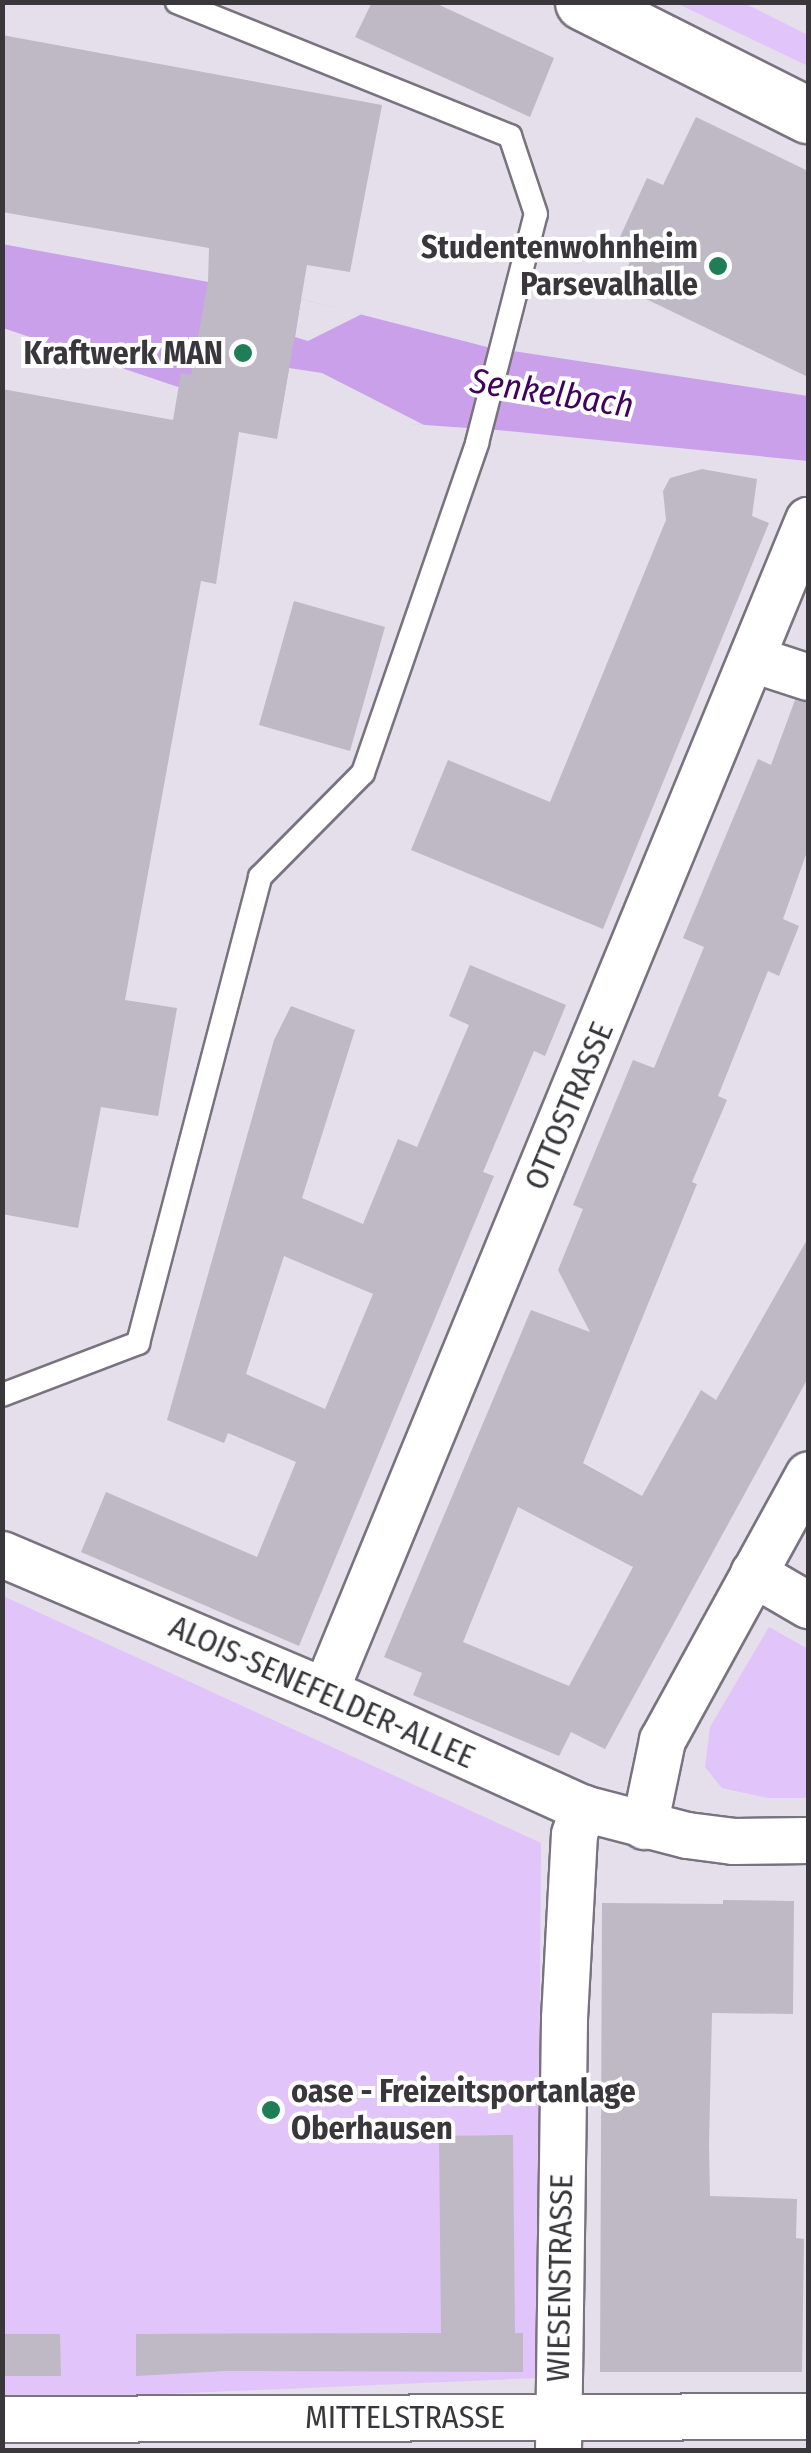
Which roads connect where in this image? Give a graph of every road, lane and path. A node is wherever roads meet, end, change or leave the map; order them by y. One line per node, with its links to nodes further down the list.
1 (177, 2): 7 (lane)
2 (584, 3): 3 (street)
3 (808, 115)
4 (808, 520): 5 (street, OTTOSTRASSE)
5 (753, 659): 6 (street); 12 (street, OTTOSTRASSE)
6 (808, 677)
7 (2, 1395)
8 (808, 1474): 10 (street)
9 (2, 1554): 12 (street, ALOIS-SENEFELDER-ALLEE)
10 (753, 1572): 11 (street); 14 (street)
11 (808, 1606)
12 (324, 1691): 13 (street, ALOIS-SENEFELDER-ALLEE)
13 (583, 1808): 14 (street, ALOIS-SENEFELDER-ALLEE); 18 (street, WIESENSTRASSE)
14 (644, 1826): 15 (street, ALOIS-SENEFELDER-ALLEE)
15 (808, 1840)
16 (808, 2416): 18 (street, MITTELSTRASSE)
17 (2, 2419): 19 (street, MITTELSTRASSE)
18 (558, 2433): 19 (street, MITTELSTRASSE)
19 (160, 2434)

